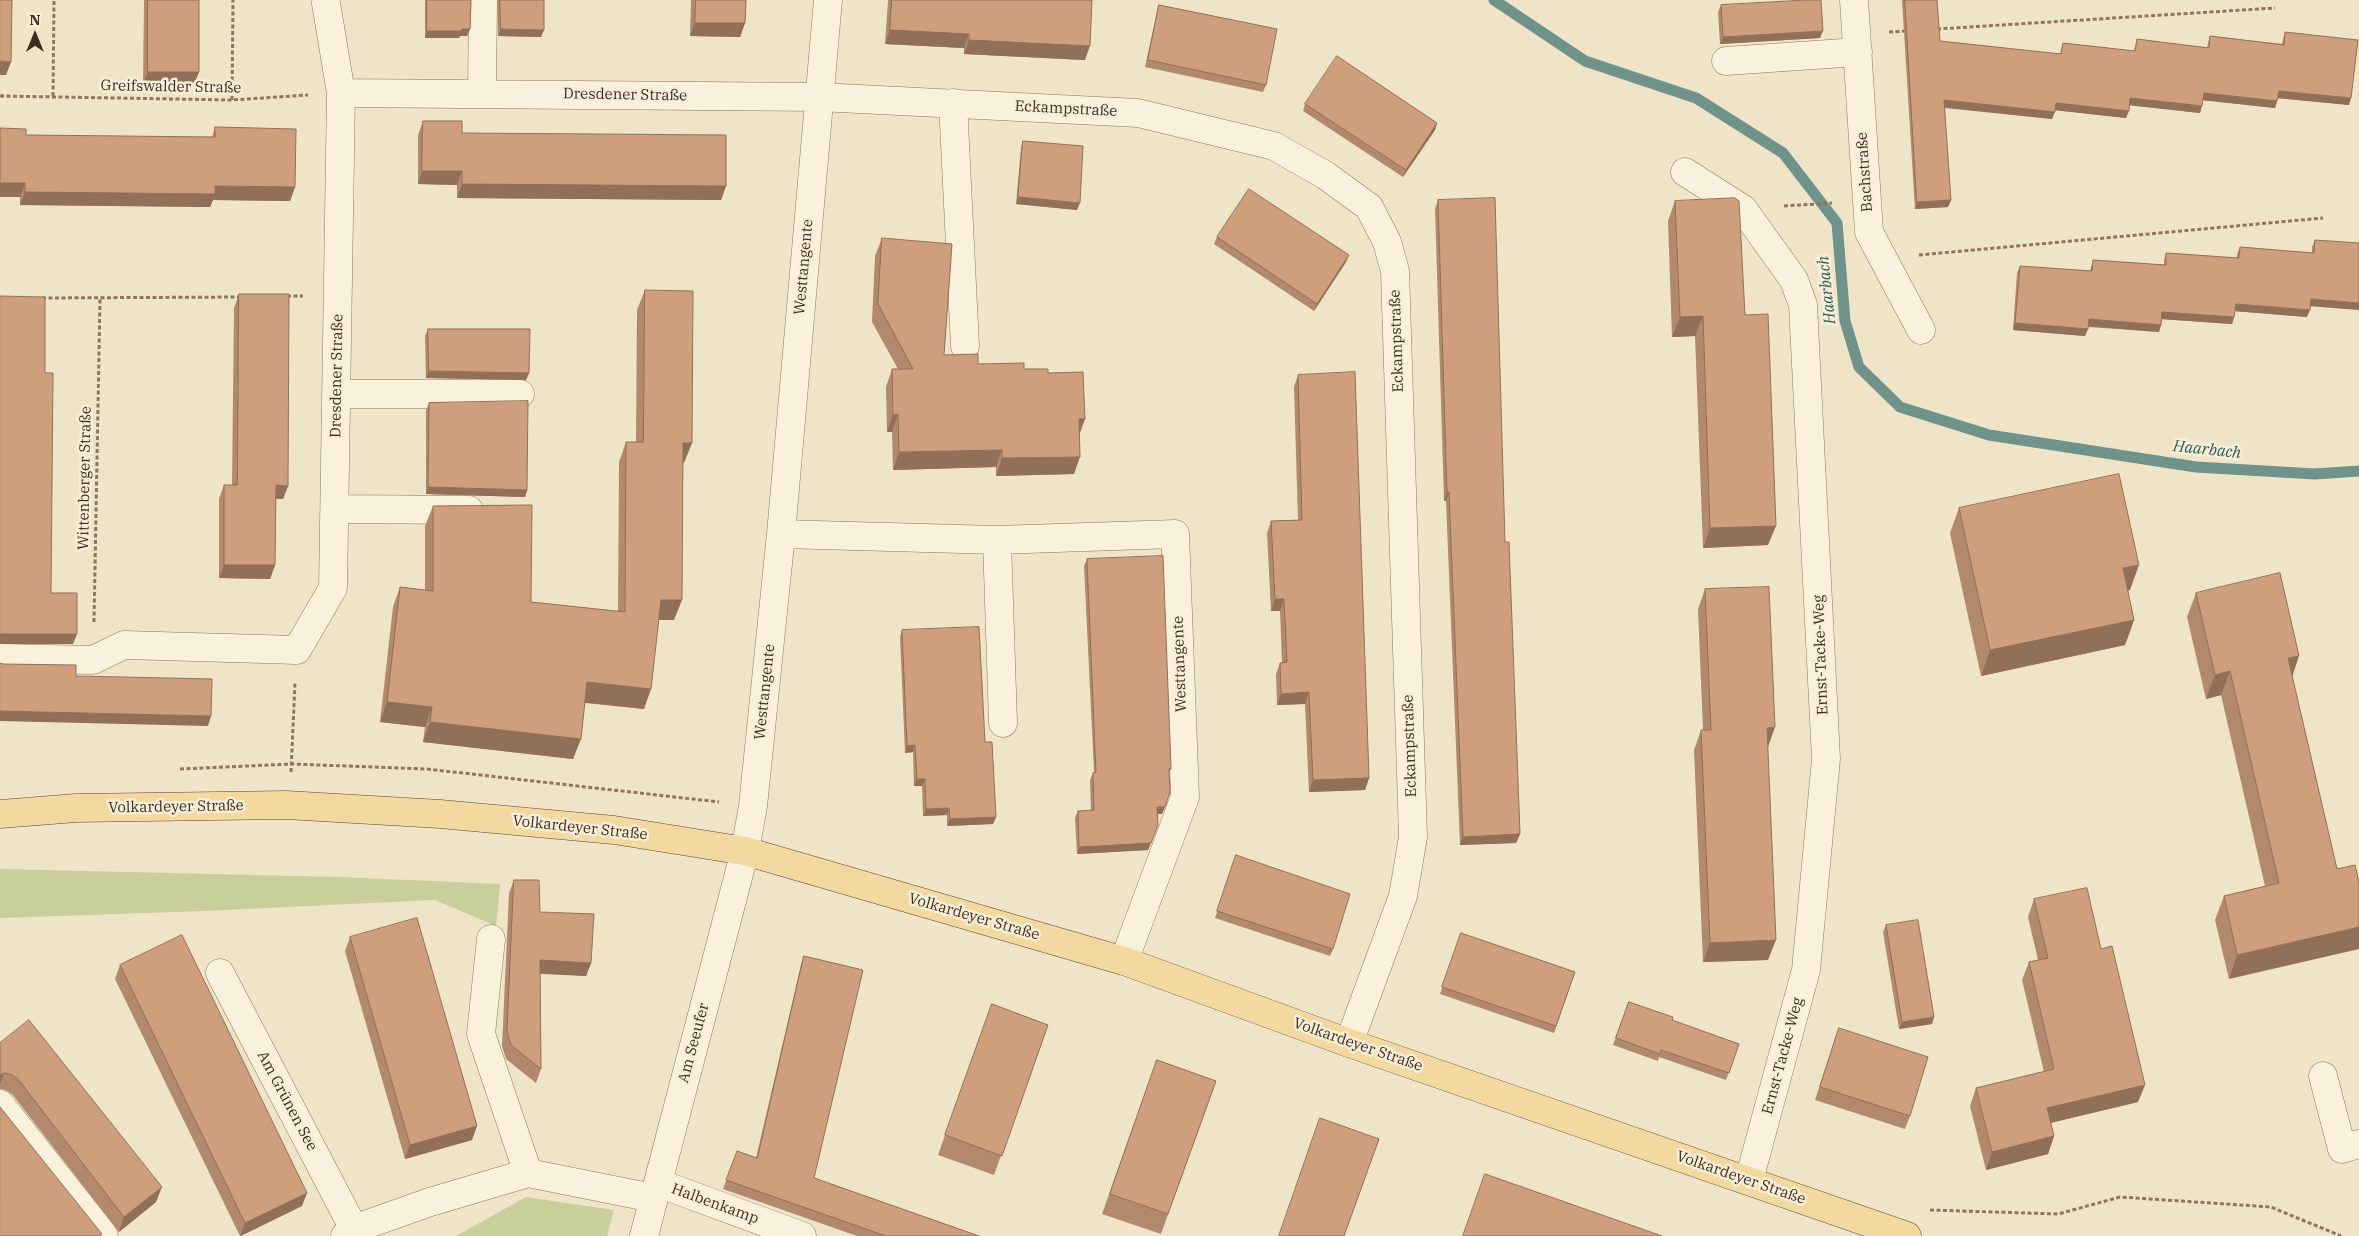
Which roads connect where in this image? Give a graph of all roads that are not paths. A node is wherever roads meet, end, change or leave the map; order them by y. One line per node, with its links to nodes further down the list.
1 (483, 0): 8 (street)
2 (828, 0): 9 (street, Westtangente)
3 (1854, 0): 5 (street, Bachstraße)
4 (326, 3): 7 (street, Dresdener Straße)
5 (1857, 43): 6 (street); 12 (street, Bachstraße)
6 (1726, 61)
7 (341, 93): 8 (street, Dresdener Straße); 14 (street, Dresdener Straße)
8 (482, 94): 9 (street, Dresdener Straße)
9 (819, 97): 10 (street, Eckampstraße); 18 (street, Westtangente)
10 (953, 104): 13 (street); 27 (street, Eckampstraße)
11 (1685, 172): 32 (street, Ernst-Tacke-Weg)
12 (1921, 330)
13 (965, 346)
14 (336, 394): 15 (street); 16 (street, Dresdener Straße)
15 (520, 394)
16 (335, 509): 17 (street); 20 (street, Dresdener Straße)
17 (498, 510)
18 (781, 534): 19 (street, Westtangente); 23 (street, Westtangente)
19 (997, 540): 21 (street); 25 (street, Westtangente)
20 (0, 658)
21 (1003, 723)
22 (0, 814): 23 (main road, Volkardeyer Straße)
23 (744, 851): 25 (main road, Volkardeyer Straße); 33 (street, Am Seeufer)
24 (491, 939): 31 (street)
25 (1124, 961): 27 (main road, Volkardeyer Straße)
26 (220, 973): 34 (street, Am Grünen See)
27 (1349, 1043): 32 (main road, Volkardeyer Straße)
28 (2324, 1076): 30 (street)
29 (0, 1104): 35 (street)
30 (2359, 1144)
31 (528, 1173): 33 (street, Am Grünen See); 34 (street, Am Grünen See)
32 (1749, 1180): 38 (main road, Volkardeyer Straße)
33 (655, 1191): 36 (street, Am Seeufer); 37 (street, Halbenkamp)
34 (349, 1233)
35 (104, 1236)
36 (644, 1236)
37 (802, 1236)
38 (1907, 1236)

